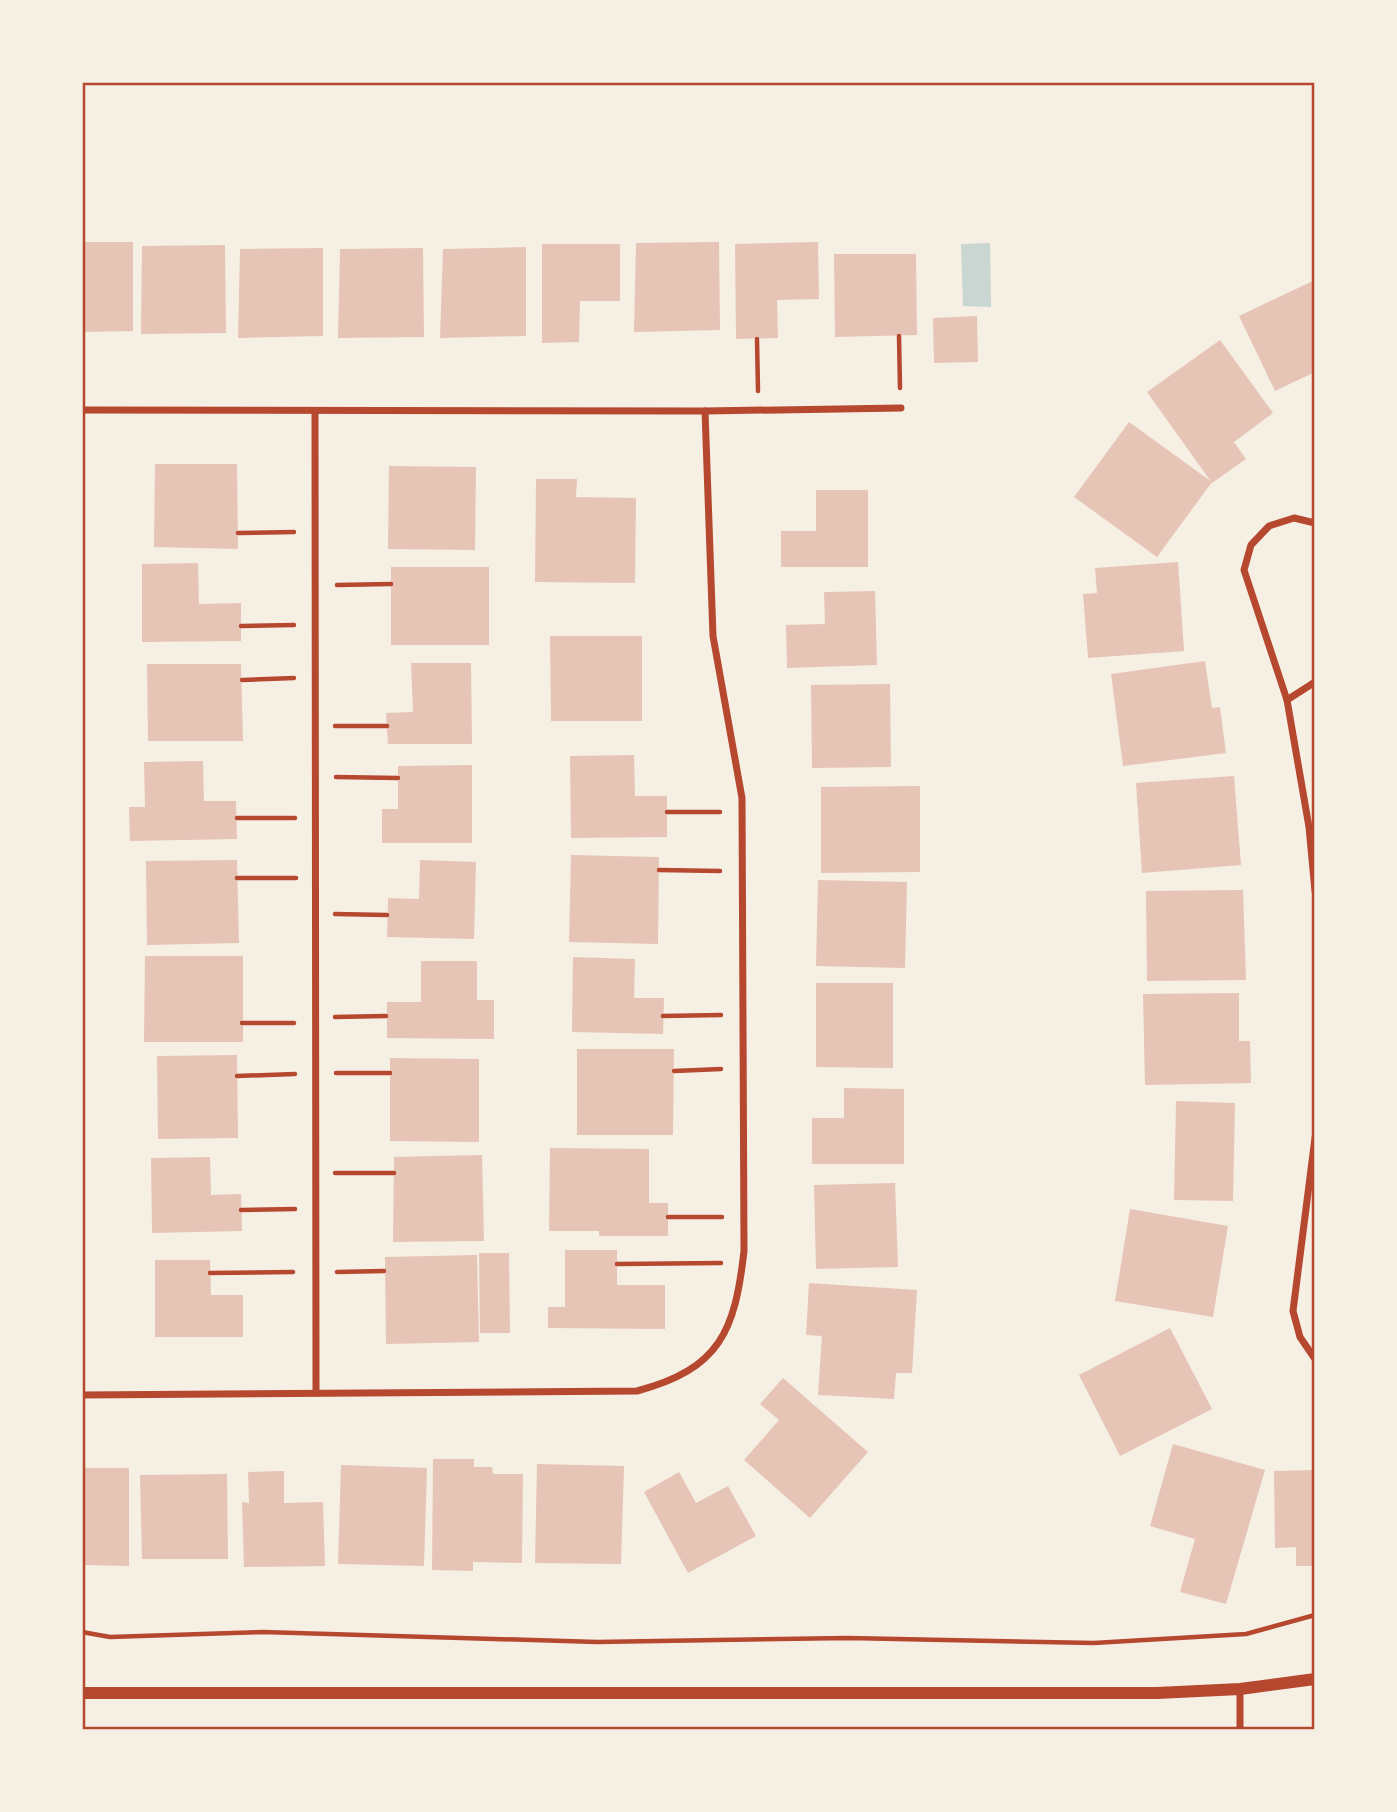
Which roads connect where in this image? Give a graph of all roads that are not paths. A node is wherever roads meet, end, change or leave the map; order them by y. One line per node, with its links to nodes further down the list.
1 (901, 408): 3 (street)
2 (82, 410): 4 (street)
3 (705, 411): 4 (street); 11 (street)
4 (315, 412): 11 (street)
5 (1315, 523): 7 (street)
6 (1315, 682): 7 (street)
7 (1287, 700): 8 (street)
8 (1315, 891)
9 (1315, 1139): 10 (street)
10 (1315, 1359)
11 (316, 1393): 12 (street)
12 (82, 1395)
13 (1315, 1679): 14 (street)
14 (1240, 1689): 15 (street); 16 (street)
15 (82, 1693)
16 (1240, 1730)

